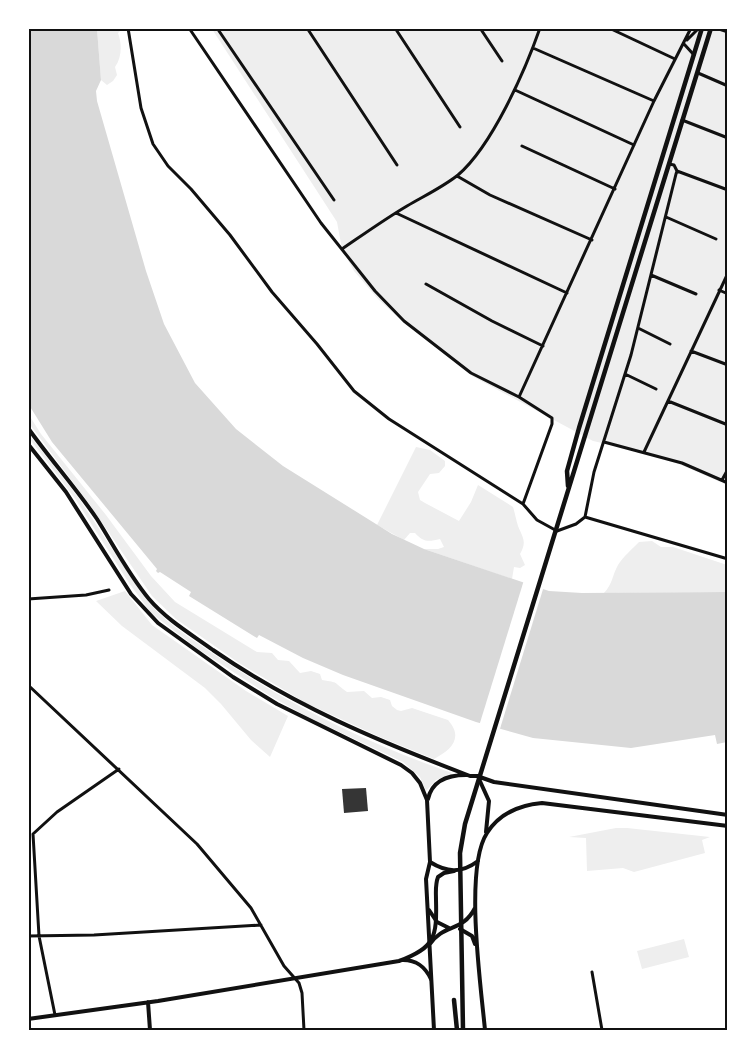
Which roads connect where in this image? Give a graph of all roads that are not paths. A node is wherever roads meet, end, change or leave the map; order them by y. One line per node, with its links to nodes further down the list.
1 (128, 28): 65 (street)
2 (189, 28): 39 (street)
3 (217, 28): 34 (street)
4 (307, 28): 29 (street)
5 (395, 28): 24 (street)
6 (480, 28): 18 (street)
7 (540, 28): 15 (street)
8 (609, 28): 17 (street)
9 (691, 28): 14 (street)
10 (700, 28): 14 (street); 16 (highway)
11 (711, 28): 19 (highway)
12 (716, 28): 13 (street)
13 (728, 32)
14 (684, 44): 16 (street); 17 (street)
15 (533, 48): 21 (street); 22 (street)
16 (694, 55): 64 (highway)
17 (675, 59): 22 (street)
18 (502, 61)
19 (698, 73): 20 (street); 23 (highway)
20 (728, 86)
21 (515, 90): 26 (street); 31 (street)
22 (654, 101): 26 (street)
23 (682, 120): 25 (street); 28 (highway)
24 (460, 126)
25 (728, 138)
26 (634, 145): 32 (street)
27 (522, 146): 32 (street)
28 (669, 164): 30 (street); 64 (highway)
29 (397, 165)
30 (677, 171): 33 (street); 36 (street)
31 (457, 176): 35 (street); 37 (street)
32 (615, 189): 37 (street)
33 (728, 190)
34 (334, 200)
35 (396, 213): 39 (street); 44 (street)
36 (666, 217): 38 (street); 41 (street)
37 (592, 240): 44 (street)
38 (716, 240)
39 (343, 250): 54 (street)
40 (728, 273): 43 (street)
41 (651, 276): 45 (street); 47 (street)
42 (426, 284): 49 (street)
43 (719, 291): 46 (street); 50 (street)
44 (567, 293): 49 (street)
45 (696, 294)
46 (728, 294)
47 (638, 328): 48 (street); 52 (street)
48 (670, 344)
49 (543, 346): 54 (street)
50 (691, 351): 51 (street); 55 (street)
51 (728, 365)
52 (625, 374): 53 (street); 58 (street)
53 (656, 389)
54 (519, 397): 65 (street)
55 (668, 401): 56 (street); 60 (street)
56 (728, 425)
57 (28, 428): 72 (main road)
58 (604, 442): 60 (street); 66 (street)
59 (28, 444): 74 (main road)
60 (644, 452): 62 (street)
61 (728, 469): 62 (street)
62 (722, 480): 63 (street)
63 (728, 483)
64 (568, 489): 95 (highway)
65 (523, 504): 66 (street)
66 (585, 517): 67 (street)
67 (728, 559)
68 (109, 590): 69 (street)
69 (28, 599)
70 (28, 685): 71 (street)
71 (119, 769): 84 (street); 88 (street)
72 (470, 776): 73 (main road); 74 (main road)
73 (477, 776): 75 (main road); 77 (main road)
74 (427, 800): 79 (main road)
75 (728, 815)
76 (728, 826): 77 (main road)
77 (486, 834): 78 (main road)
78 (478, 861): 80 (main road); 81 (main road)
79 (429, 862): 80 (main road); 82 (main road)
80 (455, 871): 83 (main road)
81 (475, 907): 86 (main road); 91 (main road)
82 (428, 909): 83 (main road); 89 (main road)
83 (437, 922): 85 (main road); 89 (main road)
84 (261, 925): 88 (street); 93 (street)
85 (450, 928): 86 (main road); 89 (main road)
86 (456, 928): 91 (main road)
87 (28, 936): 88 (street)
88 (39, 936): 97 (street)
89 (428, 945): 90 (main road); 94 (main road)
90 (399, 961): 93 (main road); 94 (main road)
91 (478, 963): 104 (main road)
92 (592, 972): 105 (street)
93 (295, 979): 96 (main road); 100 (street)
94 (431, 979): 101 (main road)
95 (461, 988): 102 (highway); 103 (highway)
96 (148, 1002): 97 (main road); 99 (main road)
97 (55, 1015): 98 (main road)
98 (28, 1019)
99 (150, 1030)
100 (303, 1030)
101 (434, 1030)
102 (457, 1030)
103 (463, 1030)
104 (485, 1030)
105 (602, 1030)

